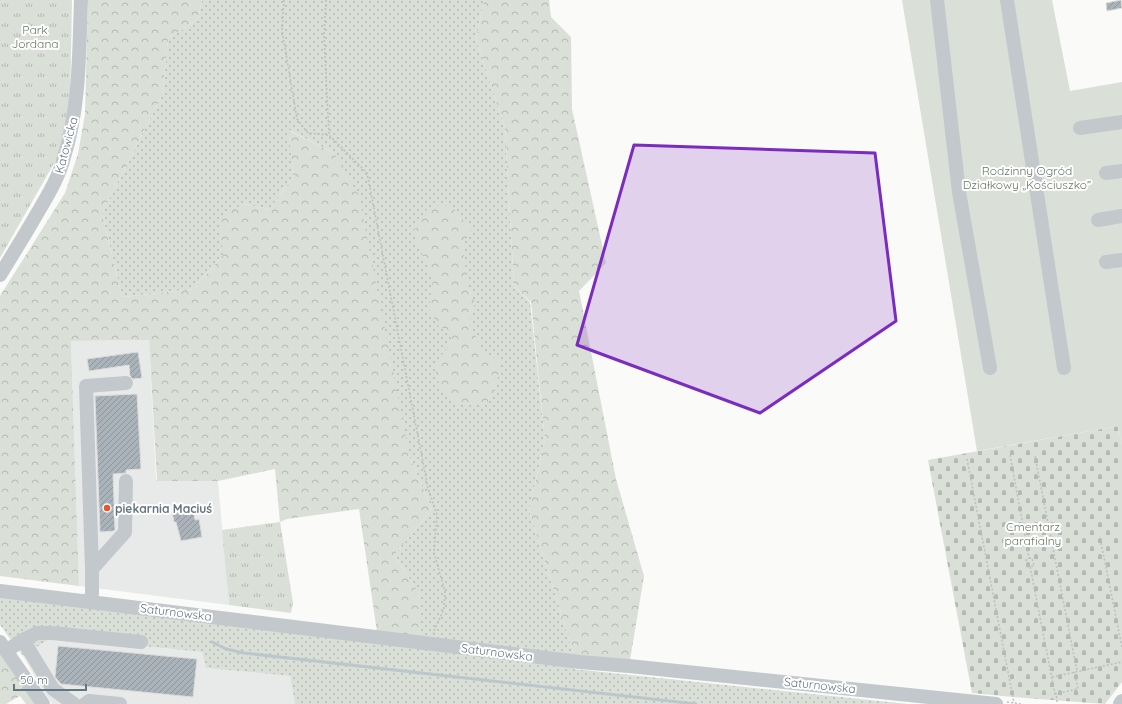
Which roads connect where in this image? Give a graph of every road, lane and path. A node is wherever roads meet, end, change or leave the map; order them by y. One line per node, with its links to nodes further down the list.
1 (81, 0): 15 (street, Katowicka)
2 (284, 0): 8 (path)
3 (326, 0): 8 (path)
4 (937, 0): 16 (street)
5 (1007, 0): 17 (street)
6 (1122, 122): 7 (street)
7 (1080, 128)
8 (329, 135): 31 (path)
9 (1122, 171): 10 (street)
10 (1106, 173)
11 (1122, 216): 12 (street)
12 (1098, 220)
13 (1122, 260): 14 (street)
14 (1106, 262)
15 (0, 275)
16 (990, 368)
17 (1064, 368)
18 (126, 383): 26 (street)
19 (1010, 455): 24 (path)
20 (1035, 456): 35 (path)
21 (967, 458): 41 (path)
22 (126, 481): 26 (street)
23 (1101, 543): 33 (path)
24 (1029, 558): 25 (path); 25 (path)
25 (1030, 566): 37 (path)
26 (92, 569): 28 (street)
27 (0, 591): 28 (street, Saturnowska)
28 (90, 602): 31 (street, Saturnowska)
29 (23, 640): 30 (street); 32 (street); 43 (street)
30 (142, 642)
31 (427, 643): 46 (street, Saturnowska)
32 (3, 647): 42 (street)
33 (1122, 647)
34 (1122, 662): 35 (path)
35 (1077, 671): 36 (path)
36 (1074, 672): 37 (path); 38 (path)
37 (1052, 677): 38 (path)
38 (1056, 694): 48 (path)
39 (1122, 701): 49 (street)
40 (1010, 703): 41 (path)
41 (1014, 703): 47 (path)
42 (43, 704)
43 (74, 704)
44 (85, 704): 45 (street)
45 (120, 704)
46 (996, 704)
47 (1020, 704)
48 (1057, 704)
49 (1120, 704)

